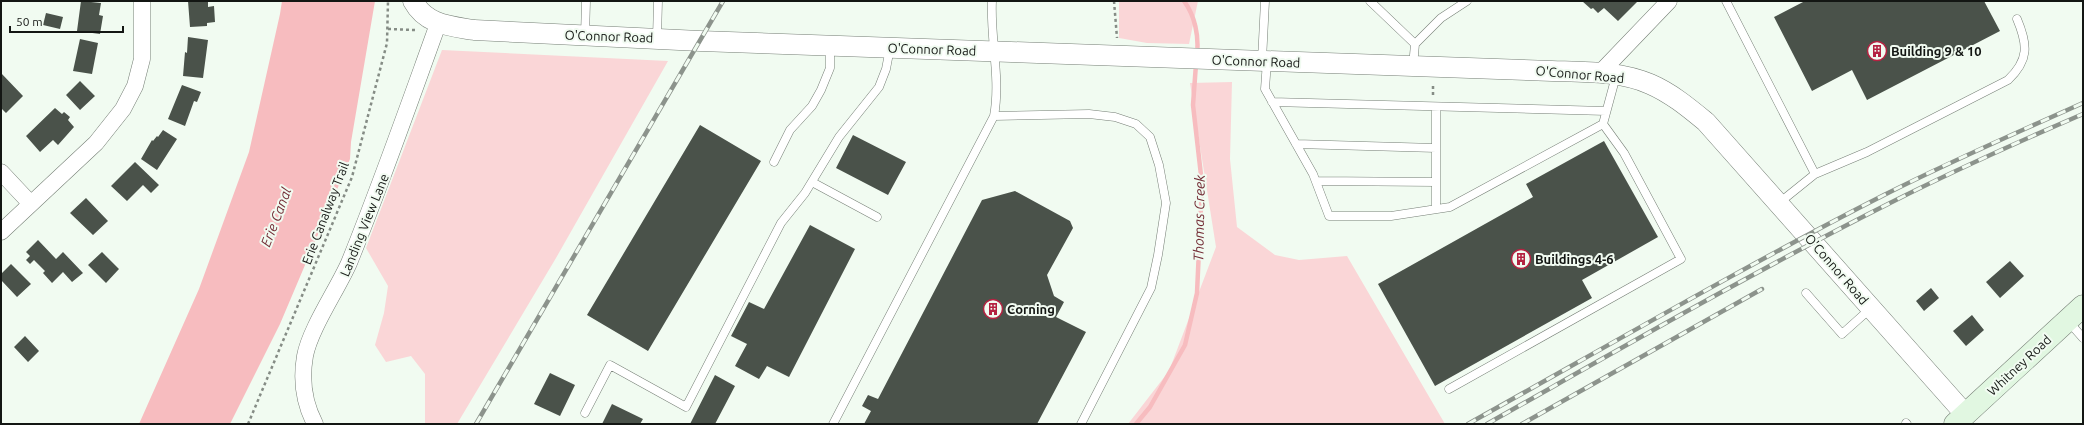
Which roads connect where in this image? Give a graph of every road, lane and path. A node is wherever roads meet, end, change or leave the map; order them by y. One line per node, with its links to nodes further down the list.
1 (142, 1): 40 (street)
2 (388, 1): 15 (path, Erie Canalway Trail)
3 (413, 1): 14 (street)
4 (586, 1): 16 (lane)
5 (658, 1): 17 (lane)
6 (992, 1): 22 (lane)
7 (1114, 1): 18 (path)
8 (1265, 1): 23 (lane)
9 (1370, 1): 19 (lane)
10 (1467, 1): 19 (lane)
11 (1669, 1): 25 (street)
12 (1726, 1): 35 (lane)
13 (2017, 19): 35 (lane)
14 (433, 21): 15 (path); 16 (street, O'Connor Road); 52 (street, Landing View Lane)
15 (388, 29): 51 (path, Erie Canalway Trail)
16 (585, 36): 17 (street, O'Connor Road)
17 (657, 38): 20 (street, O'Connor Road)
18 (1117, 39)
19 (1415, 44): 24 (lane)
20 (830, 45): 21 (street, O'Connor Road); 33 (lane)
21 (890, 47): 22 (street, O'Connor Road); 37 (lane)
22 (994, 51): 23 (street, O'Connor Road); 29 (lane)
23 (1264, 61): 24 (street, O'Connor Road); 26 (lane)
24 (1413, 66): 25 (street, O'Connor Road)
25 (1608, 74): 28 (lane); 39 (street, O'Connor Road)
26 (1272, 102): 27 (lane); 31 (lane)
27 (1436, 107): 28 (lane); 32 (lane)
28 (1606, 111): 30 (lane)
29 (994, 116): 53 (lane); 54 (lane)
30 (1603, 124): 41 (lane); 48 (lane)
31 (1296, 144): 32 (lane); 36 (lane)
32 (1436, 148): 38 (lane)
33 (774, 162)
34 (1, 172): 40 (street)
35 (1815, 174): 39 (lane)
36 (1316, 181): 38 (lane); 41 (lane)
37 (812, 182): 42 (lane); 49 (lane)
38 (1436, 182): 41 (lane)
39 (1779, 203): 45 (street, O'Connor Road)
40 (31, 204): 43 (street)
41 (1436, 209)
42 (877, 217)
43 (1, 232)
44 (1806, 293): 45 (lane)
45 (1871, 308): 50 (street, O'Connor Road)
46 (2075, 313): 47 (lane); 50 (main road, Whitney Road)
47 (2083, 338)
48 (1449, 389)
49 (585, 413)
50 (1960, 419)
51 (248, 424)
52 (315, 424)
53 (833, 424)
54 (1081, 424)

